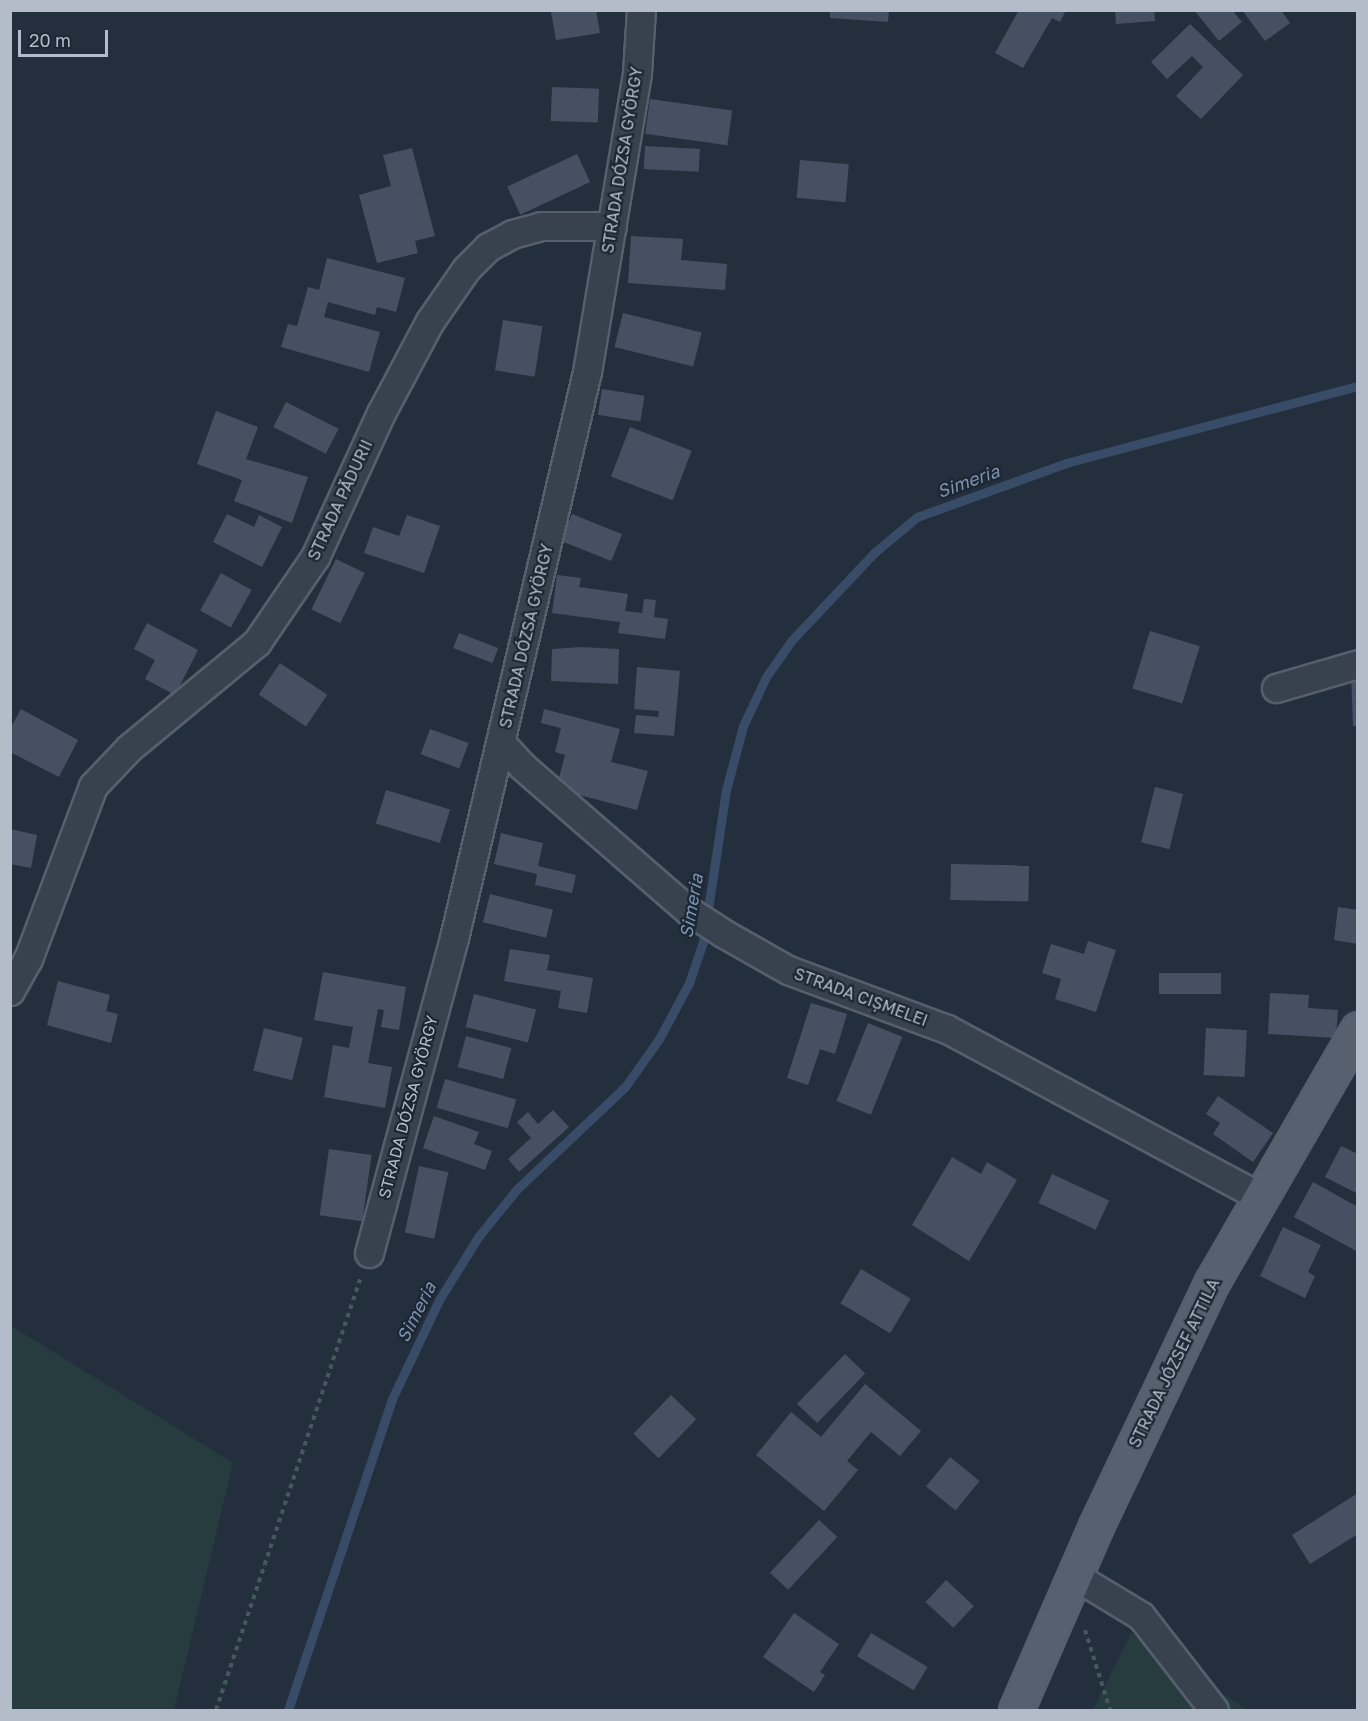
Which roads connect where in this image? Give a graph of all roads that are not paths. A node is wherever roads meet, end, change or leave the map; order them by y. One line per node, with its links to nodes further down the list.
1 (641, 10): 2 (street, STRADA DÓZSA GYÖRGY)
2 (612, 226): 5 (street, STRADA DÓZSA GYÖRGY); 6 (street, STRADA PĂDURII)
3 (1358, 663): 4 (street)
4 (1276, 688)
5 (500, 742): 8 (street, STRADA CIȘMELEI); 9 (street, STRADA DÓZSA GYÖRGY)
6 (10, 991)
7 (1358, 1029): 8 (main road, STRADA JÓZSEF ATTILA)
8 (1259, 1196): 10 (main road, STRADA JÓZSEF ATTILA)
9 (369, 1253)
10 (1075, 1576): 11 (main road, STRADA JÓZSEF ATTILA); 12 (street)
11 (1016, 1710)
12 (1214, 1710)

